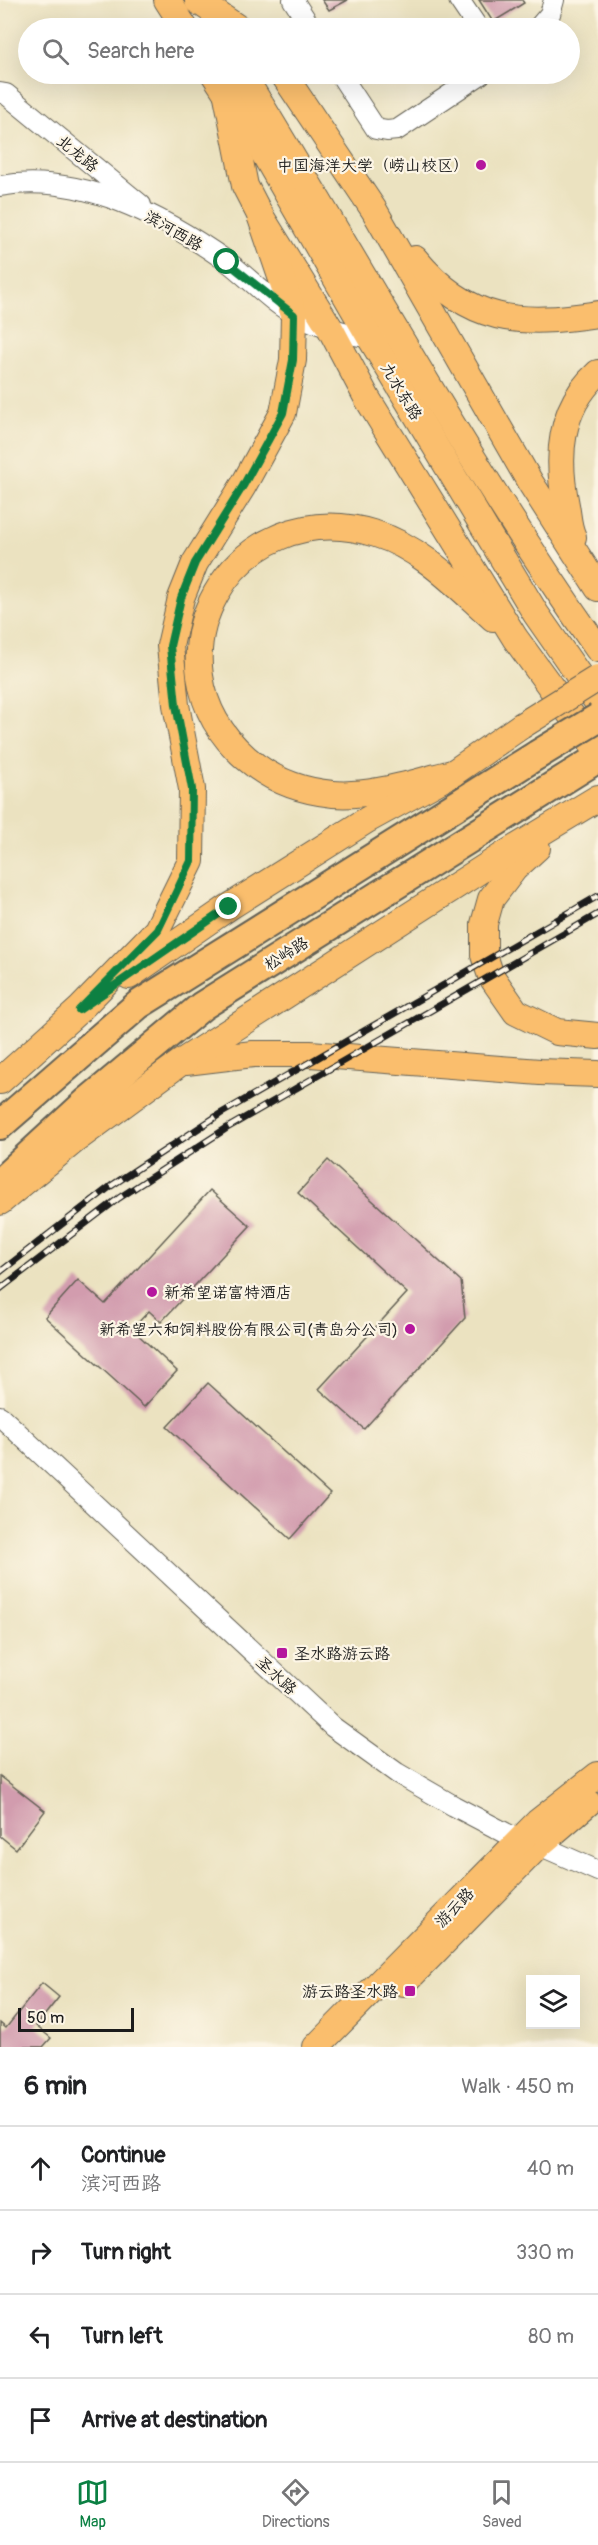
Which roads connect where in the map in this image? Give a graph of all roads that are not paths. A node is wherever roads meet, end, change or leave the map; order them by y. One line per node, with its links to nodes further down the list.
1 (166, 0): 6 (main road)
2 (293, 0): 9 (street)
3 (459, 0): 10 (street)
4 (554, 0): 11 (street)
5 (197, 1): 7 (main road); 8 (main road)
6 (178, 18)
7 (208, 18)
8 (222, 18)
9 (305, 18)
10 (471, 18)
11 (547, 18)
12 (228, 84): 21 (main road)
13 (229, 84): 26 (main road, 九水东路)
14 (230, 84): 27 (main road, 九水东路)
15 (291, 84): 20 (main road)
16 (347, 84): 17 (street)
17 (466, 84)
18 (0, 93): 22 (street, 北龙路)
19 (0, 186): 22 (street, 滨河西路)
20 (374, 210): 23 (main road); 29 (main road)
21 (260, 215): 24 (main road); 25 (main road)
22 (155, 216): 24 (street, 滨河西路)
23 (598, 314)
24 (294, 315): 25 (street, 滨河西路); 41 (main road)
25 (330, 328): 26 (street, 滨河西路); 31 (main road)
26 (371, 339): 27 (street, 滨河西路); 34 (main road, 九水东路)
27 (402, 345): 32 (main road, 九水东路)
28 (598, 373): 29 (main road)
29 (585, 564): 30 (main road)
30 (598, 588)
31 (515, 638): 36 (main road); 38 (main road)
32 (598, 649)
33 (598, 678): 38 (main road, bridge)
34 (598, 703)
35 (598, 718): 46 (highway, 松岭路, bridge)
36 (598, 752)
37 (598, 758): 47 (highway, 松岭路)
38 (453, 773): 41 (main road)
39 (598, 798): 40 (main road)
40 (575, 813): 42 (main road); 43 (main road)
41 (79, 1010): 45 (main road)
42 (598, 1036)
43 (180, 1063): 44 (main road); 48 (main road)
44 (598, 1074)
45 (0, 1081)
46 (0, 1125)
47 (0, 1182)
48 (0, 1202)
49 (0, 1416): 52 (street, 圣水路)
50 (598, 1775): 52 (main road, 游云路)
51 (598, 1794): 52 (main road, 游云路)
52 (529, 1842): 53 (street, 圣水路); 54 (main road, 游云路); 55 (main road, 游云路)
53 (598, 1871)
54 (316, 2047)
55 (341, 2047)

